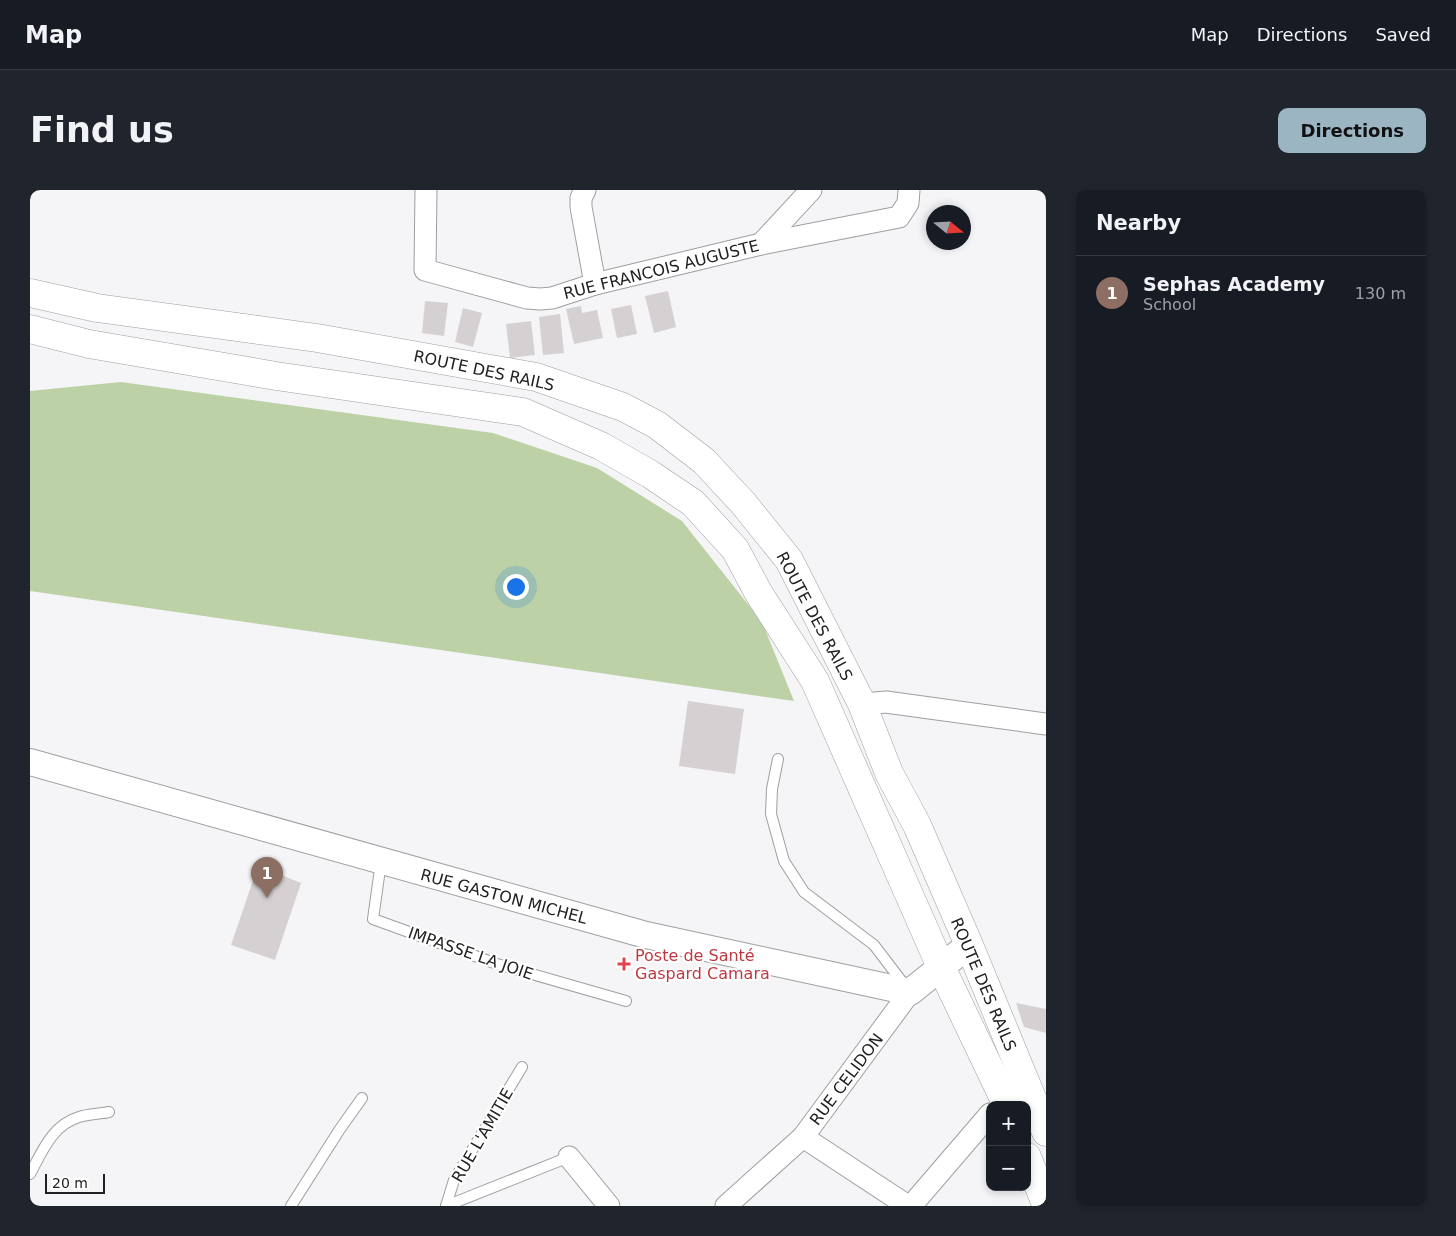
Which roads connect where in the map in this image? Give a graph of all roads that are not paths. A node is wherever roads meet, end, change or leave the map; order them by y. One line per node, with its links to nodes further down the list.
1 (426, 190): 6 (street, RUE FRANCOIS AUGUSTE)
2 (585, 190): 6 (street)
3 (811, 190): 5 (street)
4 (909, 190): 5 (street, RUE FRANCOIS AUGUSTE)
5 (761, 244): 6 (street, RUE FRANCOIS AUGUSTE)
6 (595, 284)
7 (30, 293): 9 (main road, ROUTE DES RAILS)
8 (30, 329): 15 (main road, ROUTE DES RAILS)
9 (862, 704): 10 (street); 14 (main road, ROUTE DES RAILS)
10 (1046, 724)
11 (778, 759): 16 (lane)
12 (30, 762): 13 (street, RUE GASTON MICHEL)
13 (381, 862): 16 (street, RUE GASTON MICHEL); 17 (lane, IMPASSE LA JOIE)
14 (969, 945): 15 (street); 23 (main road, ROUTE DES RAILS)
15 (941, 967): 16 (street); 20 (main road, ROUTE DES RAILS)
16 (910, 992): 24 (street, RUE CELIDON)
17 (626, 1001)
18 (522, 1067): 30 (lane, RUE L'AMITIE)
19 (362, 1098): 29 (lane)
20 (998, 1101)
21 (109, 1112): 27 (lane)
22 (986, 1121): 33 (street)
23 (1046, 1132)
24 (803, 1137): 32 (street); 33 (street, RUE CELIDON)
25 (569, 1157): 30 (lane); 31 (street)
26 (1031, 1167): 28 (main road)
27 (30, 1174)
28 (1046, 1204)
29 (292, 1206)
30 (446, 1206)
31 (609, 1206)
32 (726, 1206)
33 (909, 1206)

